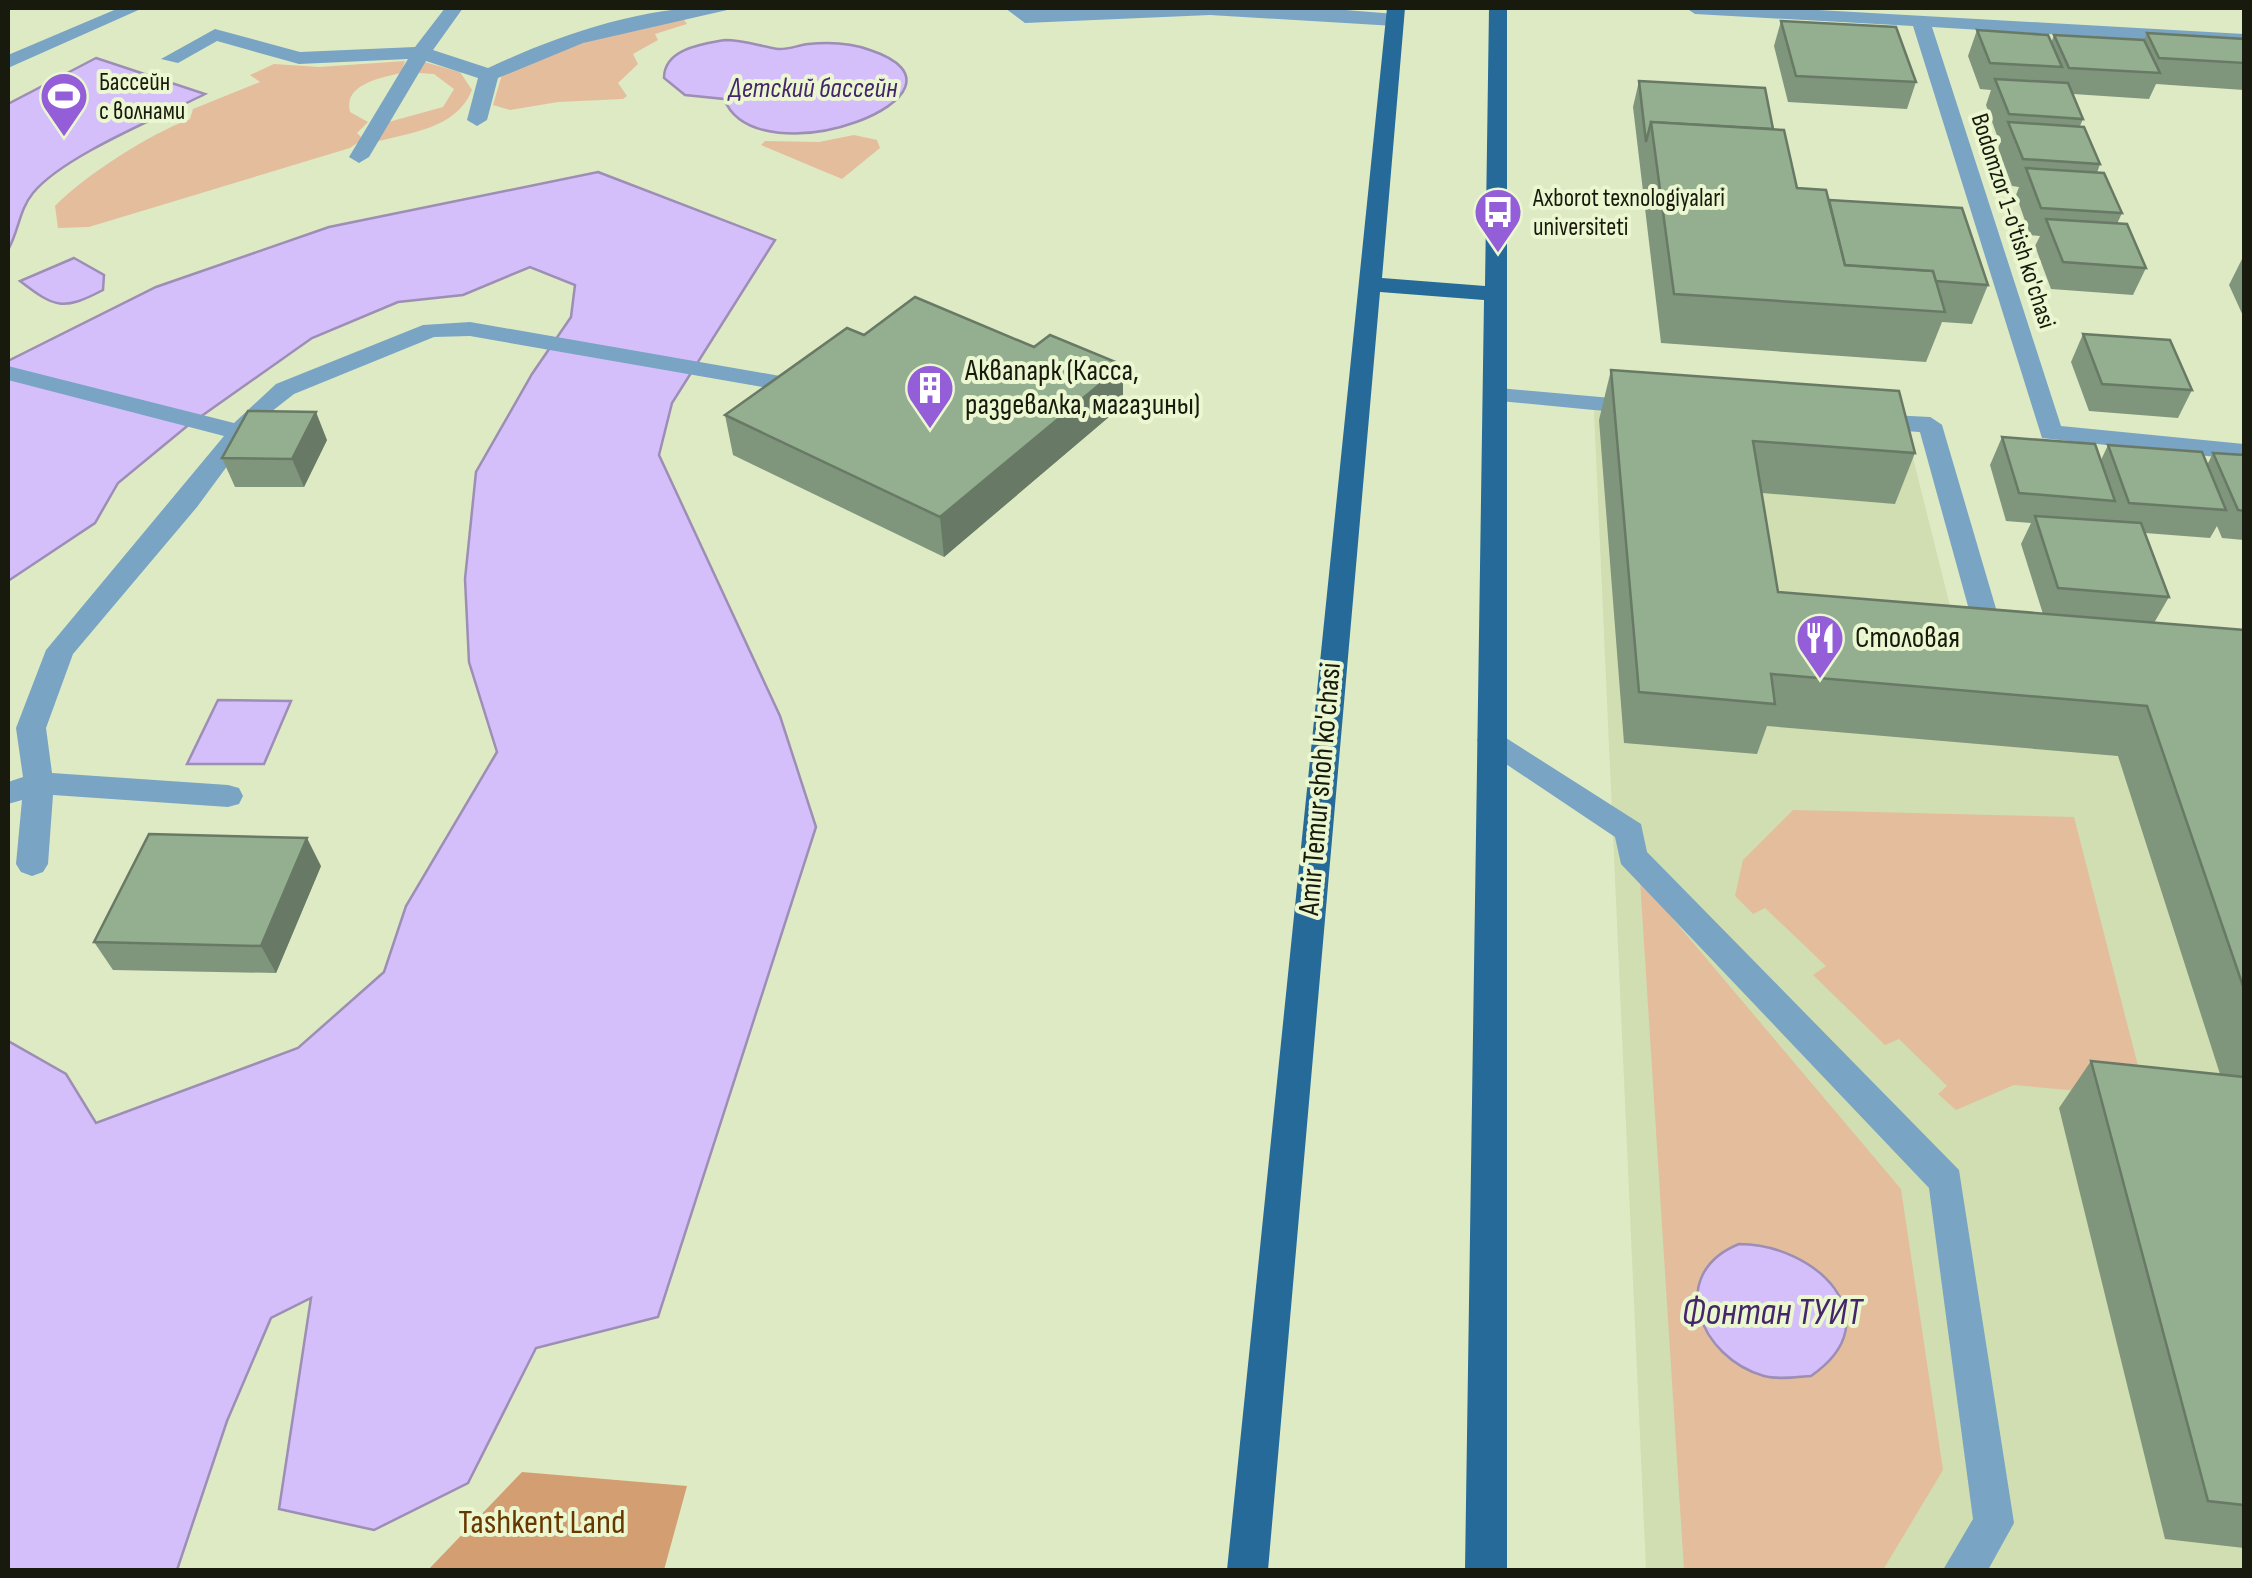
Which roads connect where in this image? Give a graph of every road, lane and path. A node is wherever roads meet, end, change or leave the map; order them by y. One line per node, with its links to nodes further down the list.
1 (134, 8): 12 (street)
2 (454, 8): 10 (street)
3 (727, 8): 13 (street)
4 (1014, 8): 7 (street)
5 (1498, 8): 17 (main road)
6 (1695, 8): 8 (street)
7 (1395, 14): 16 (main road, Amir Temur shoh ko'chasi)
8 (1920, 20): 9 (street); 24 (street, Bodomzor 1-o'tish ko'chasi)
9 (2244, 40)
10 (421, 53): 11 (street); 13 (street); 15 (street)
11 (171, 59)
12 (8, 62)
13 (489, 74): 14 (street)
14 (476, 120)
15 (359, 158)
16 (1368, 284): 17 (main road); 31 (main road, Amir Temur shoh ko'chasi)
17 (1498, 294): 19 (main road)
18 (8, 373): 23 (street)
19 (1498, 395): 21 (street); 26 (main road)
20 (812, 397): 23 (street)
21 (1662, 409)
22 (1852, 421): 25 (street)
23 (240, 432): 27 (street)
24 (2244, 452)
25 (2030, 651)
26 (1492, 740): 32 (main road); 33 (street)
27 (38, 783): 28 (street); 29 (street); 30 (street)
28 (8, 793)
29 (228, 796)
30 (32, 864)
31 (1247, 1570)
32 (1486, 1570)
33 (1964, 1570)

